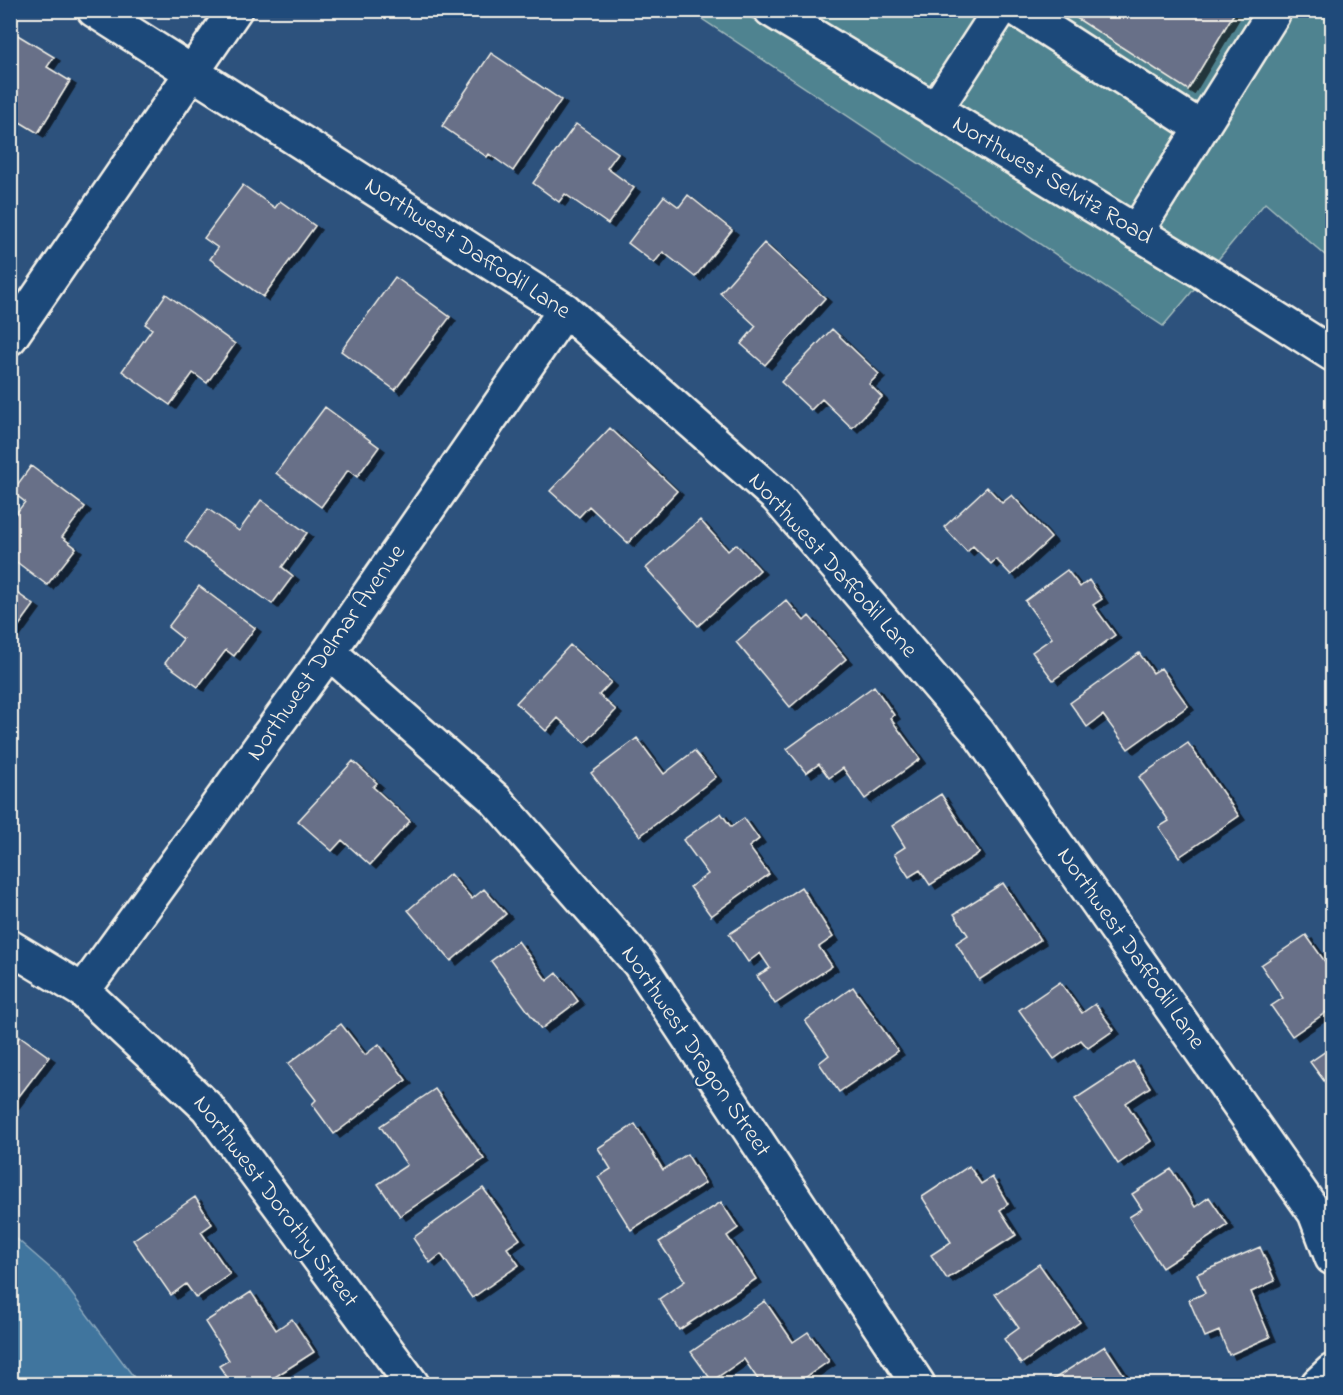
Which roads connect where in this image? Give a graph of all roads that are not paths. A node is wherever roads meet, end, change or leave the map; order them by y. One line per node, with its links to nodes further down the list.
1 (94, 10): 7 (street, Northwest Daffodil Lane)
2 (235, 10): 7 (street)
3 (771, 10): 8 (street, Northwest Selvitz Road)
4 (1000, 10): 8 (street)
5 (1018, 10): 9 (street)
6 (1272, 10): 9 (street)
7 (191, 74): 11 (street, Northwest Daffodil Lane); 12 (street)
8 (935, 110): 10 (street, Northwest Selvitz Road)
9 (1201, 128): 10 (street)
10 (1136, 232): 13 (street, Northwest Selvitz Road)
11 (565, 310): 14 (street, Northwest Delmar Avenue); 17 (street, Northwest Daffodil Lane)
12 (10, 338)
13 (1332, 354)
14 (329, 652): 16 (street, Northwest Delmar Avenue); 20 (street, Northwest Dragon Street)
15 (10, 947): 16 (street, Northwest Dorothy Street)
16 (83, 991): 19 (street, Northwest Dorothy Street)
17 (1332, 1258)
18 (1332, 1371): 21 (street)
19 (412, 1384)
20 (918, 1384)
21 (1318, 1384)

